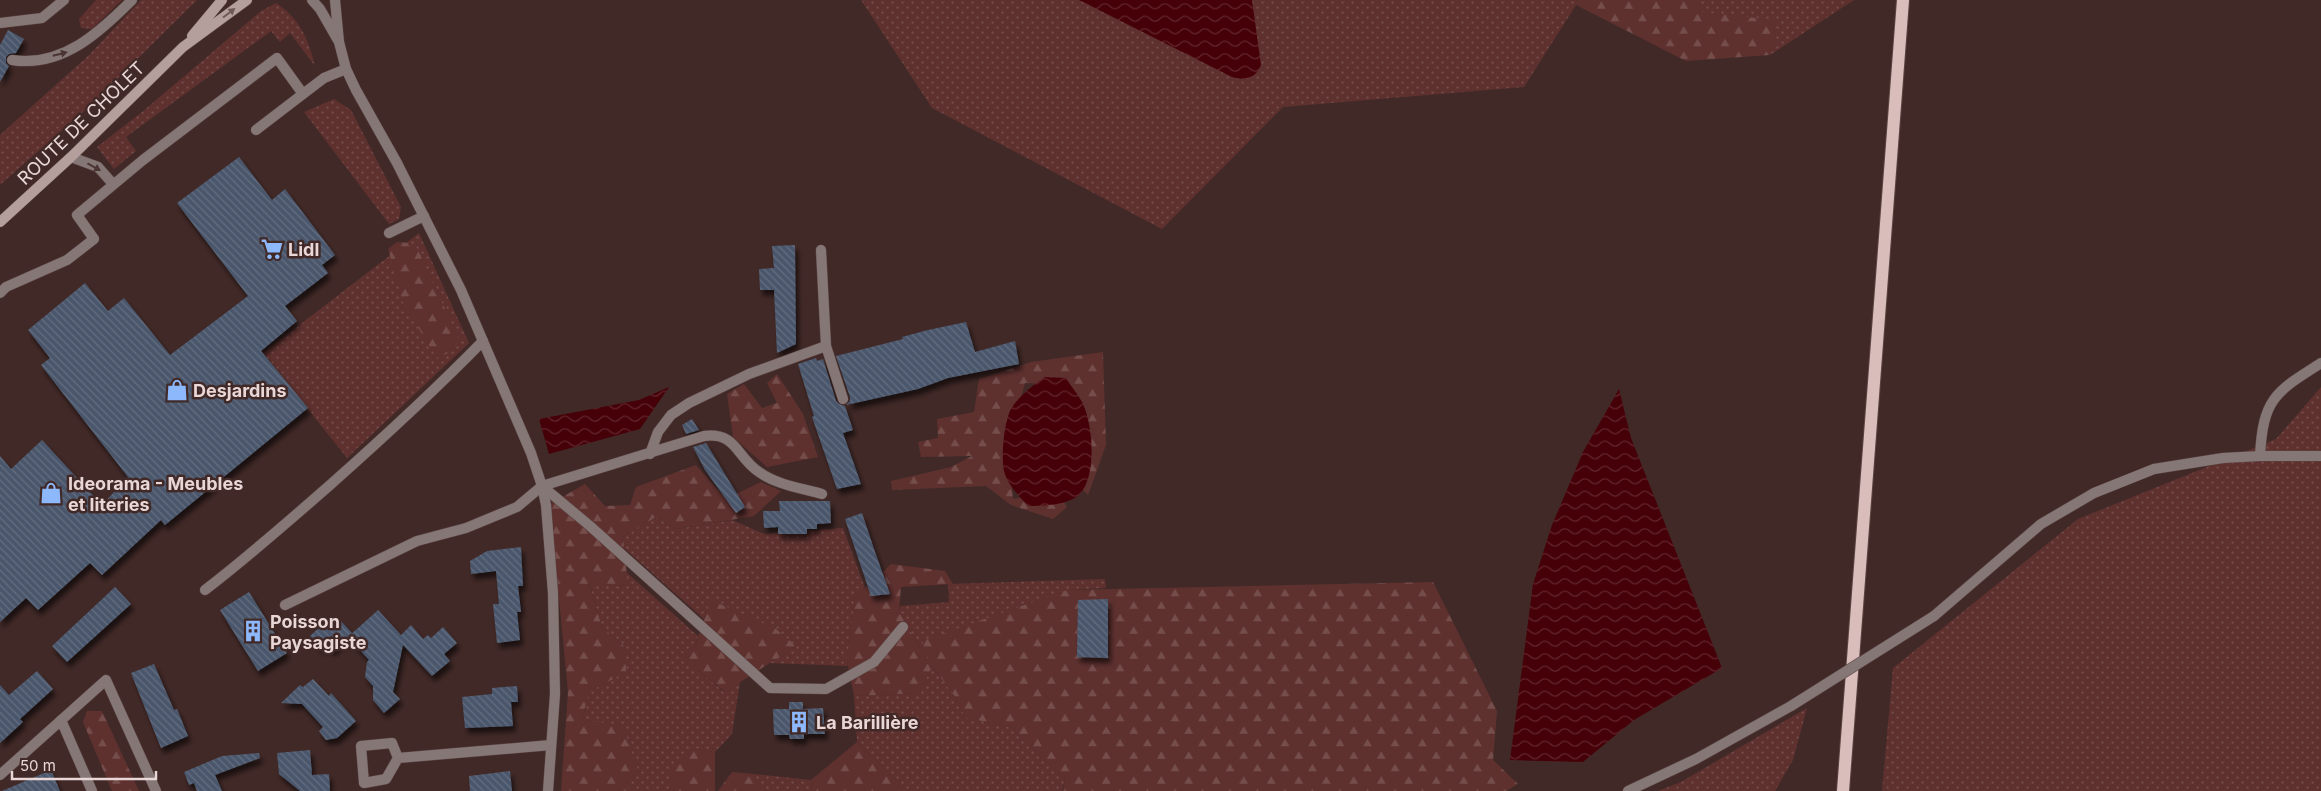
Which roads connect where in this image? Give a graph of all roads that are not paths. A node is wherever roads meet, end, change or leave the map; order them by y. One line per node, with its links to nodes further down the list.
1 (64, 0): 8 (street)
2 (132, 0): 11 (street, one-way to 2)
3 (222, 0): 10 (main road, ROUTE DE CHOLET)
4 (247, 0): 10 (main road, ROUTE DE CHOLET, one-way to 4)
5 (312, 0): 9 (street)
6 (335, 0): 9 (street)
7 (1903, 0): 42 (main road)
8 (0, 23)
9 (339, 42): 12 (street)
10 (183, 47): 15 (main road, ROUTE DE CHOLET)
11 (12, 60)
12 (346, 69): 13 (street); 17 (street)
13 (304, 94): 14 (street); 16 (street)
14 (256, 130)
15 (71, 157): 16 (street, one-way to 16); 18 (main road, ROUTE DE CHOLET)
16 (113, 184): 21 (street)
17 (424, 216): 19 (street); 22 (street)
18 (0, 222)
19 (389, 233)
20 (821, 250): 23 (street)
21 (0, 293)
22 (483, 341): 29 (street); 31 (street)
23 (826, 346): 25 (street); 26 (street)
24 (2321, 363): 27 (street)
25 (842, 399)
26 (650, 454): 29 (street); 30 (street)
27 (2260, 456): 28 (street); 41 (street, bridge)
28 (2321, 456)
29 (542, 486): 32 (street); 33 (street); 35 (street)
30 (822, 494)
31 (205, 590)
32 (284, 605)
33 (903, 628)
34 (61, 720): 37 (street); 38 (street); 39 (street)
35 (551, 745): 36 (street); 40 (street)
36 (398, 758): 36 (street)
37 (0, 774)
38 (92, 791)
39 (156, 791)
40 (548, 791)
41 (1628, 791)
42 (1843, 791)

